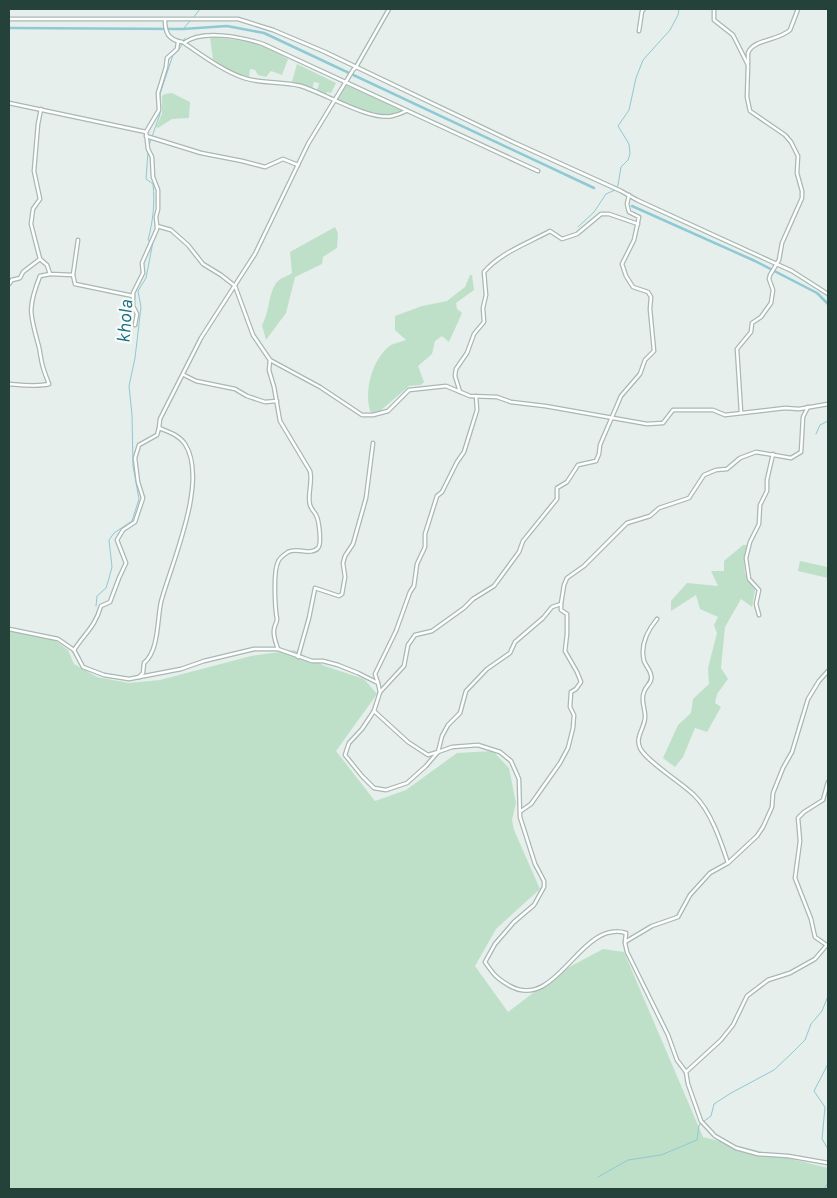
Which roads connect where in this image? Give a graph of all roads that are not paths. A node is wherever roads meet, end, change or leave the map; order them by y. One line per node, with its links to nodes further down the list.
1 (389, 9): 9 (street)
2 (644, 9): 7 (street)
3 (714, 9): 8 (street)
4 (798, 9): 8 (street)
5 (9, 20): 6 (street)
6 (165, 20): 9 (street); 15 (street)
7 (639, 31)
8 (748, 65): 24 (street)
9 (356, 67): 10 (street); 19 (street)
10 (347, 81): 11 (street); 11 (street); 14 (street)
11 (334, 99): 14 (street); 17 (street)
12 (9, 103): 13 (street)
13 (41, 109): 15 (street); 23 (street)
14 (406, 111): 18 (street)
15 (146, 132): 16 (street)
16 (146, 136): 17 (street); 21 (street)
17 (298, 165): 28 (street)
18 (538, 171)
19 (629, 195): 20 (street); 24 (street)
20 (638, 224): 35 (street); 41 (street)
21 (157, 226): 28 (street); 30 (street)
22 (78, 240): 26 (street)
23 (40, 259): 25 (street); 27 (street)
24 (776, 264): 29 (street); 40 (street)
25 (50, 274): 26 (street); 34 (street)
26 (72, 275): 30 (street)
27 (9, 284)
28 (235, 286): 32 (street); 33 (street)
29 (828, 294)
30 (133, 296): 31 (street)
31 (136, 325)
32 (270, 360): 35 (street); 37 (street)
33 (183, 375): 37 (street); 42 (street)
34 (9, 384)
35 (460, 392): 36 (street)
36 (476, 396): 41 (street); 54 (street)
37 (277, 401): 49 (street)
38 (828, 404): 39 (street)
39 (808, 407): 40 (street); 44 (street)
40 (741, 412): 41 (street)
41 (611, 418): 55 (street)
42 (159, 428): 50 (street); 53 (street)
43 (373, 443): 51 (street)
44 (773, 454): 45 (street); 46 (street)
45 (561, 604): 57 (street); 59 (street)
46 (759, 615)
47 (657, 619): 60 (street)
48 (9, 629): 50 (street)
49 (278, 649): 51 (street); 53 (street)
50 (74, 650): 53 (street)
51 (298, 657): 54 (street)
52 (828, 671): 60 (street)
53 (138, 678)
54 (378, 683): 55 (street)
55 (380, 692): 56 (street)
56 (374, 711): 57 (street); 57 (street)
57 (438, 752): 59 (street)
58 (828, 782): 62 (street)
59 (521, 811): 61 (street)
60 (728, 864): 61 (street)
61 (625, 943): 63 (street)
62 (827, 946): 63 (street)
63 (686, 1072): 64 (street)
64 (828, 1163)

